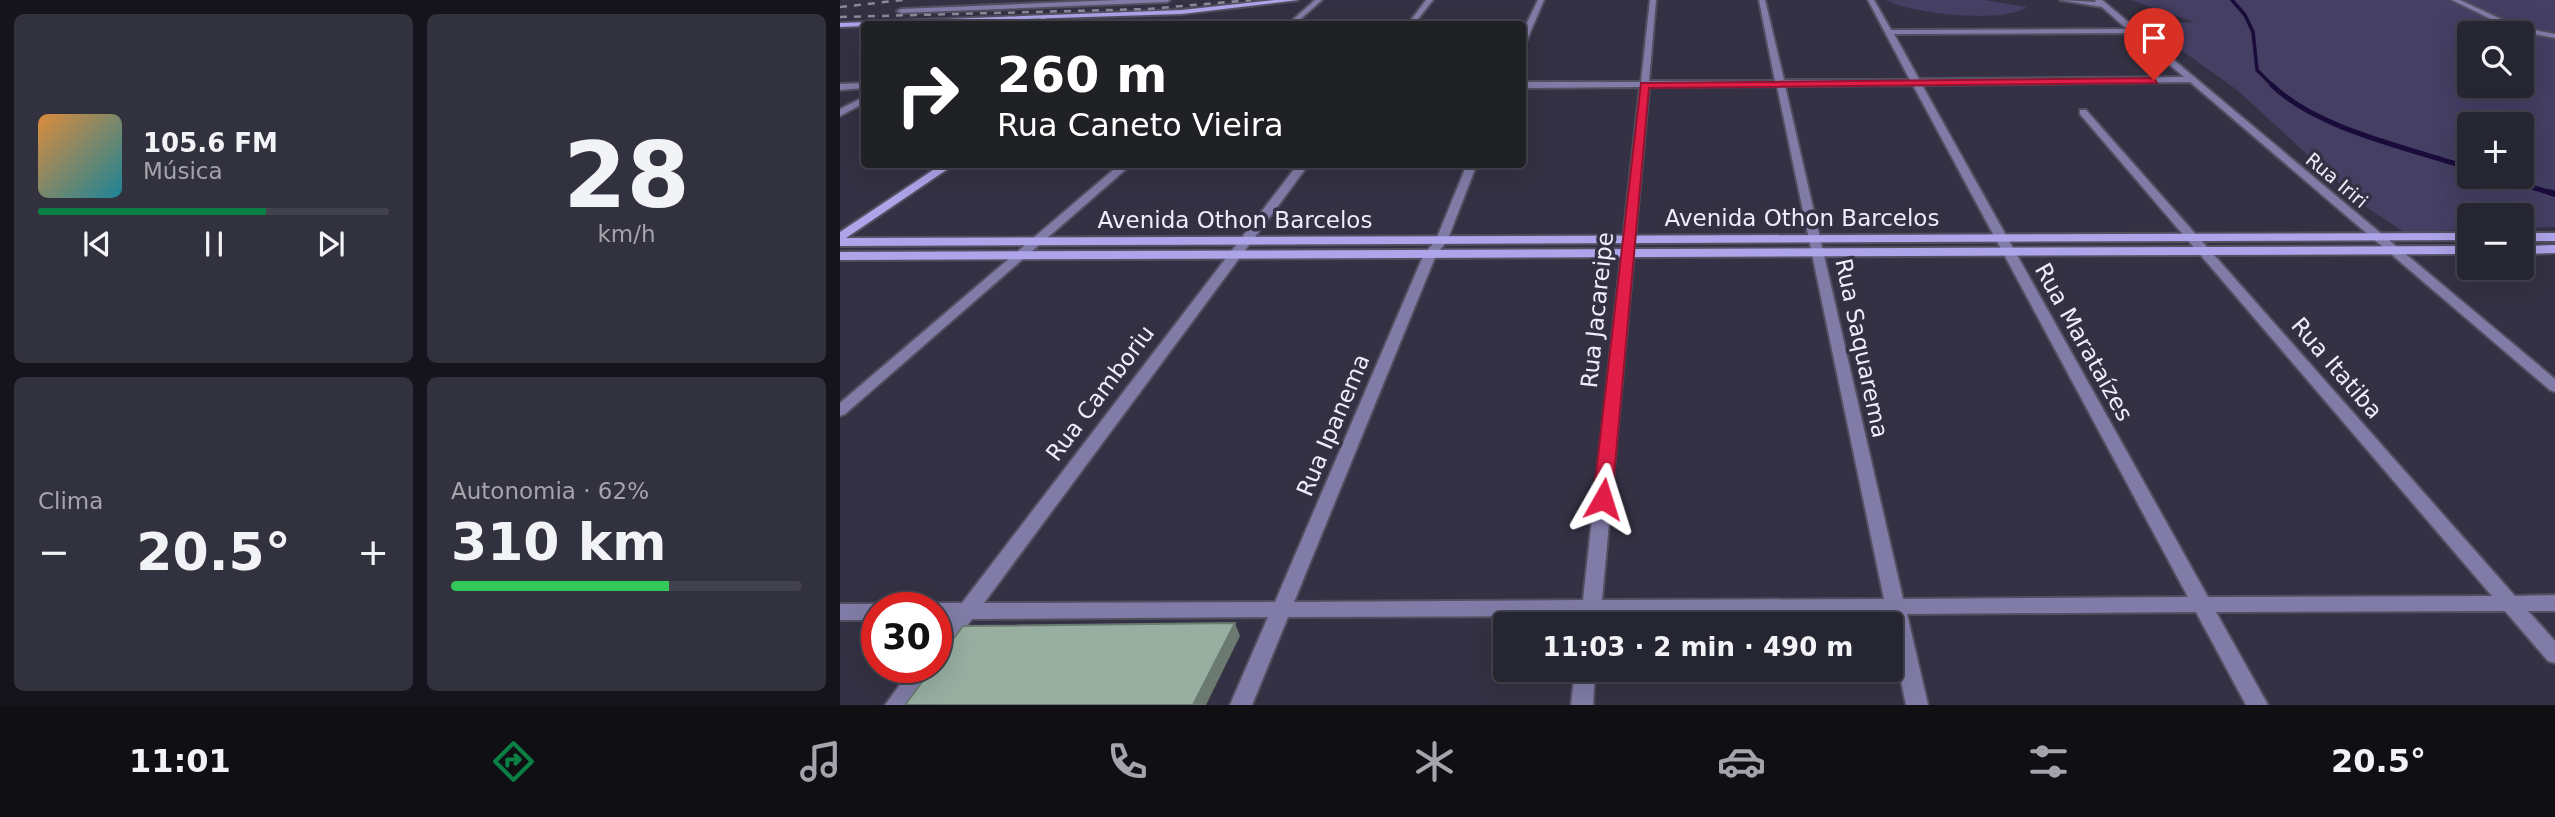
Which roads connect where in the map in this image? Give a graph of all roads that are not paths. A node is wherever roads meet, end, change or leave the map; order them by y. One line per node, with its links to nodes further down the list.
1 (1167, 0): 12 (street)
2 (1295, 0): 13 (street)
3 (1319, 0): 18 (street)
4 (1430, 0): 19 (street)
5 (1541, 0): 24 (street)
6 (1653, 0): 31 (street, Rua Jacareipe)
7 (1762, 0): 28 (street, Rua Saquarema)
8 (1871, 0): 23 (street, Rua Marataízes)
9 (2063, 0): 11 (street)
10 (2455, 0): 25 (street)
11 (2100, 3): 22 (street, Rua Iriri)
12 (901, 11)
13 (1182, 12): 14 (street); 17 (street)
14 (1043, 19): 15 (street); 16 (street)
15 (994, 21)
16 (1039, 21)
17 (1168, 21)
18 (1294, 21)
19 (1413, 21)
20 (840, 25): 21 (street)
21 (861, 25)
22 (2132, 31): 23 (street); 27 (street, Rua Iriri)
23 (1891, 32): 29 (street, Rua Marataízes)
24 (1526, 33)
25 (2555, 36)
26 (861, 78): 33 (street)
27 (2190, 80): 29 (street); 41 (street, Rua Iriri)
28 (1780, 84): 29 (street); 31 (street); 52 (street, Rua Saquarema)
29 (1917, 84): 50 (street, Rua Marataízes)
30 (1526, 85): 31 (street)
31 (1644, 85): 51 (street, Rua Jacareipe)
32 (861, 86): 33 (street)
33 (842, 87)
34 (861, 102): 35 (street)
35 (840, 113)
36 (2083, 113): 45 (street, Rua Itatiba)
37 (944, 168): 46 (street)
38 (1122, 168): 49 (street)
39 (1301, 168): 47 (street, Rua Camboriu)
40 (1470, 168): 48 (street, Rua Ipanema)
41 (2376, 236): 42 (street, Avenida Othon Barcelos); 45 (street, Avenida Othon Barcelos); 53 (street, Rua Iriri)
42 (2457, 237)
43 (2534, 237): 44 (street)
44 (2555, 237)
45 (2196, 239): 50 (street, Avenida Othon Barcelos); 57 (street, Rua Itatiba)
46 (840, 240): 49 (street, Avenida Othon Barcelos)
47 (1245, 241): 48 (street, Avenida Othon Barcelos); 49 (street, Avenida Othon Barcelos); 58 (street, Rua Camboriu)
48 (1441, 241): 51 (street, Avenida Othon Barcelos); 59 (street, Rua Ipanema)
49 (1037, 242): 60 (street)
50 (2005, 245): 52 (street, Avenida Othon Barcelos); 57 (street, Avenida Othon Barcelos); 66 (street, Rua Marataízes)
51 (1628, 246): 52 (street, Avenida Othon Barcelos); 59 (street, Avenida Othon Barcelos); 73 (street, Rua Jacareipe)
52 (1816, 246): 67 (street, Rua Saquarema)
53 (2393, 250): 54 (street, Avenida Othon Barcelos); 57 (street, Avenida Othon Barcelos); 62 (street, Rua Iriri)
54 (2457, 250)
55 (2534, 250): 56 (street)
56 (2555, 250)
57 (2206, 251): 64 (street, Rua Itatiba)
58 (1235, 254): 59 (street, Avenida Othon Barcelos); 60 (street, Avenida Othon Barcelos); 70 (street, Rua Camboriu)
59 (1430, 254): 68 (street, Rua Ipanema)
60 (1022, 255): 61 (street, Avenida Othon Barcelos); 63 (street)
61 (840, 256)
62 (2555, 387)
63 (840, 411)
64 (2508, 603): 65 (street); 66 (street); 77 (street, Rua Itatiba)
65 (2555, 603)
66 (2202, 604): 67 (street); 84 (street, Rua Marataízes)
67 (1895, 606): 74 (street); 83 (street, Rua Saquarema)
68 (1280, 610): 70 (street); 75 (street); 81 (street, Rua Ipanema)
69 (952, 611): 70 (street)
70 (967, 611): 76 (street, Rua Camboriu)
71 (840, 612): 72 (street)
72 (861, 612)
73 (1591, 612)
74 (1713, 612)
75 (1493, 614)
76 (952, 631)
77 (2555, 655)
78 (1584, 682): 82 (street)
79 (913, 683): 80 (street)
80 (896, 705)
81 (1241, 705)
82 (1582, 705)
83 (1917, 705)
84 (2257, 705)

